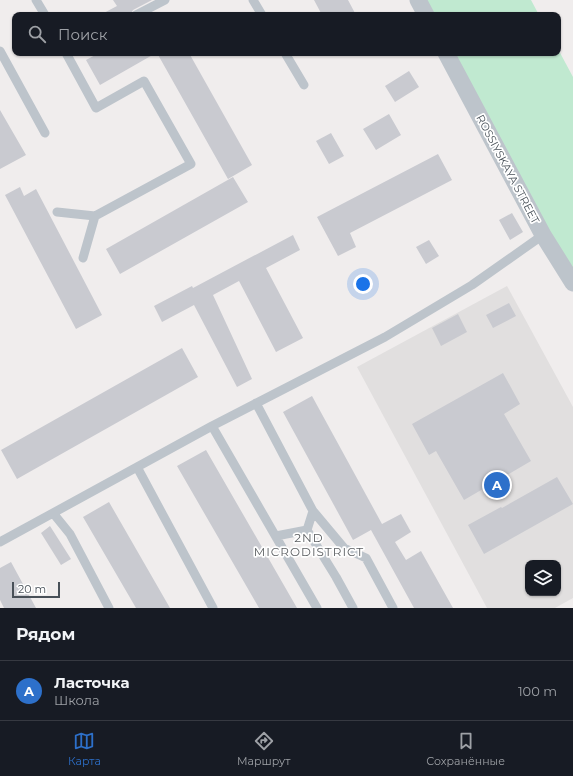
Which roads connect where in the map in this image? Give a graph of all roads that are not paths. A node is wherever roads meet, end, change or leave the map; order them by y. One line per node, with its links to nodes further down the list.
1 (36, 0): 5 (lane)
2 (165, 0): 6 (lane)
3 (253, 0): 7 (lane)
4 (418, 0): 8 (street)
5 (42, 12)
6 (142, 12)
7 (260, 12)
8 (424, 12)
9 (0, 51): 14 (lane)
10 (68, 56): 16 (lane)
11 (287, 56): 13 (lane)
12 (448, 56): 17 (street, ROSSIYSKAYA STREET)
13 (304, 84)
14 (45, 133)
15 (57, 212): 16 (lane)
16 (95, 216): 18 (lane)
17 (543, 236): 19 (street, ROSSIYSKAYA STREET); 20 (lane)
18 (83, 258)
19 (573, 283)
20 (256, 403): 21 (lane); 23 (lane)
21 (212, 426): 22 (lane); 26 (lane)
22 (137, 467): 24 (lane); 29 (lane)
23 (313, 510): 25 (lane); 32 (lane)
24 (53, 513): 27 (lane); 28 (lane)
25 (307, 530): 26 (lane); 31 (lane)
26 (276, 536): 30 (lane)
27 (0, 542)
28 (109, 608)
29 (213, 608)
30 (318, 608)
31 (353, 608)
32 (392, 608)

